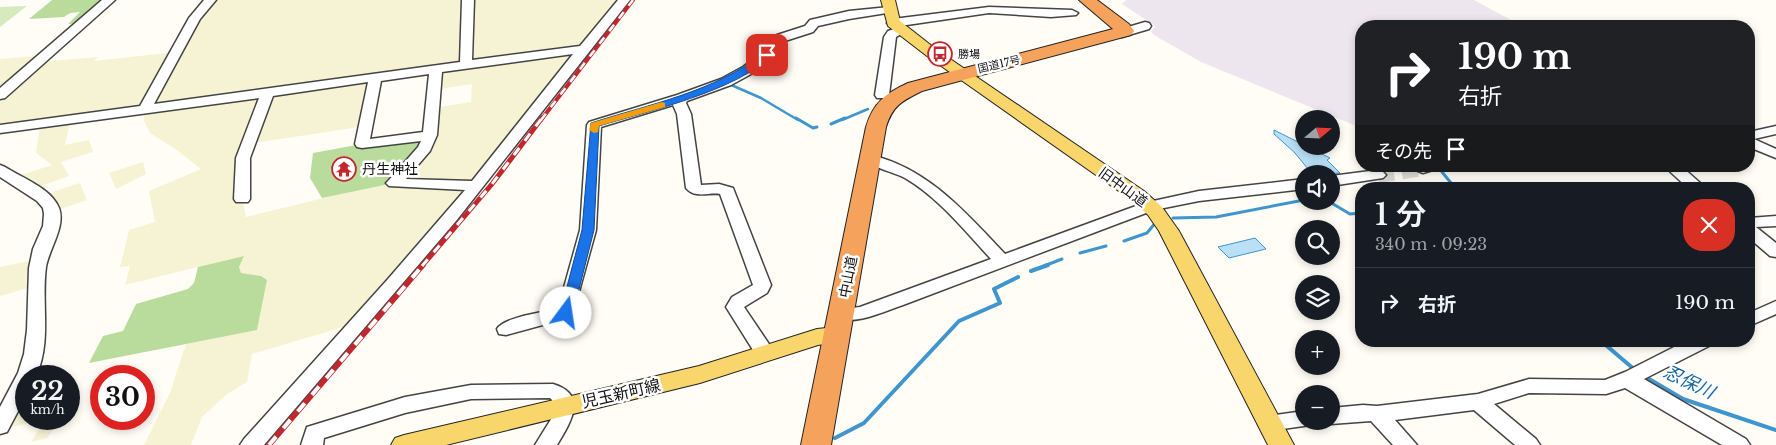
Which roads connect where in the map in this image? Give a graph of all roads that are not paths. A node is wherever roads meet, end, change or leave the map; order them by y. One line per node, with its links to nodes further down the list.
1 (109, 0): 16 (street)
2 (210, 0): 19 (street)
3 (468, 0): 11 (street)
4 (624, 0): 10 (street)
5 (1087, 0): 9 (highway)
6 (1072, 12): 7 (street)
7 (893, 16): 13 (main road, 旧中山道); 17 (street); 18 (street)
8 (1145, 26): 9 (street)
9 (1122, 33): 13 (highway, 国道17号)
10 (583, 49): 11 (street); 33 (street)
11 (466, 65): 12 (street)
12 (436, 69): 14 (street); 23 (street)
13 (962, 73): 18 (highway, 国道17号); 35 (main road, 旧中山道)
14 (375, 78): 15 (street); 23 (street)
15 (267, 92): 19 (street); 34 (street)
16 (0, 95)
17 (682, 98): 44 (street); 46 (street)
18 (882, 102): 26 (highway, 中山道)
19 (144, 110): 20 (street)
20 (0, 129)
21 (1776, 130): 22 (street)
22 (1755, 135)
23 (430, 136): 33 (street)
24 (1755, 145): 25 (street)
25 (1776, 154)
26 (871, 159): 40 (street); 43 (highway, 中山道)
27 (0, 170): 54 (street)
28 (1678, 172): 31 (street)
29 (1378, 176): 30 (street)
30 (1340, 180)
31 (1690, 182)
32 (1295, 185): 35 (street)
33 (476, 186): 55 (street)
34 (242, 198)
35 (1150, 206): 40 (street); 53 (main road, 旧中山道)
36 (1776, 221): 37 (street)
37 (1755, 222)
38 (1755, 235): 39 (street)
39 (1776, 252)
40 (1003, 262): 43 (street)
41 (1776, 307): 42 (street)
42 (1755, 317)
43 (839, 324): 46 (main road, 児玉新町線); 59 (highway, 中山道)
44 (506, 329)
45 (1691, 347): 47 (street)
46 (765, 353): 49 (main road, 児玉新町線)
47 (1635, 376): 48 (street); 63 (street)
48 (1478, 402): 50 (street); 62 (street)
49 (563, 406): 56 (street); 57 (main road, 児玉新町線); 58 (street)
50 (1377, 414): 51 (street); 61 (street)
51 (1340, 415)
52 (1295, 420): 53 (street)
53 (1269, 423): 60 (main road, 旧中山道)
54 (0, 426)
55 (251, 445)
56 (312, 445)
57 (404, 445)
58 (546, 445)
59 (816, 445)
60 (1281, 445)
61 (1406, 445)
62 (1528, 445)
63 (1739, 445)

